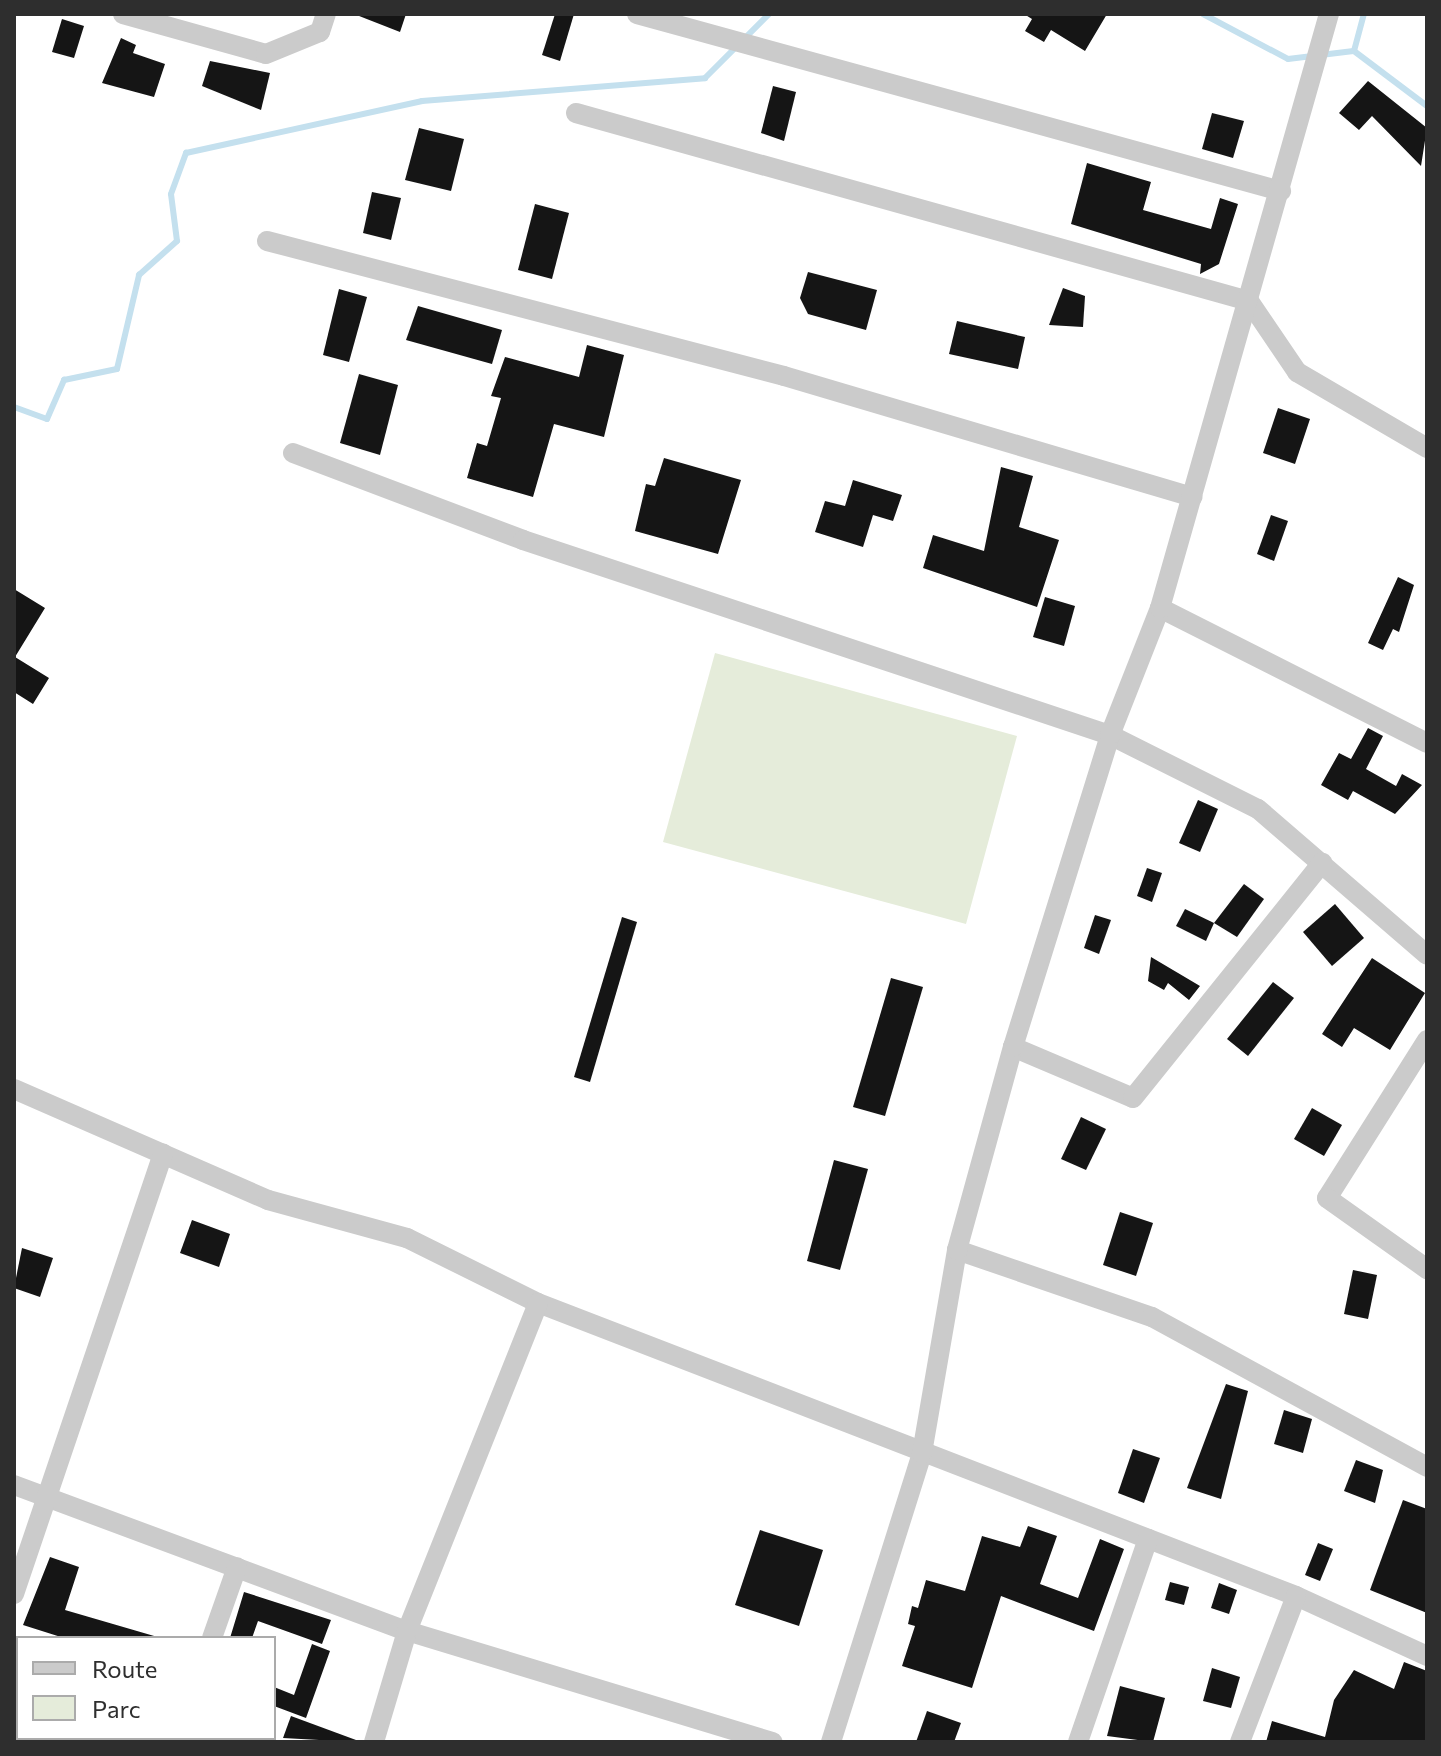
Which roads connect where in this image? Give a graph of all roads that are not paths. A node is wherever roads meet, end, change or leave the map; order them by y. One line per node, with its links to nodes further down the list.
1 (123, 14): 2 (street)
2 (326, 14)
3 (637, 14): 6 (street)
4 (1329, 14): 6 (street)
5 (576, 113): 8 (street)
6 (1281, 191): 8 (street)
7 (267, 241): 11 (street)
8 (1249, 301): 9 (street); 11 (street)
9 (1427, 448)
10 (293, 453): 13 (street)
11 (1192, 497): 12 (street)
12 (1160, 608): 13 (street); 14 (street)
13 (1110, 735): 15 (street); 18 (street)
14 (1426, 747)
15 (1322, 863): 16 (street); 18 (street)
16 (1427, 955)
17 (1427, 1040): 22 (street)
18 (1013, 1047): 21 (street)
19 (14, 1089): 20 (street)
20 (163, 1154): 23 (street); 27 (street)
21 (957, 1250): 24 (street); 25 (street)
22 (1427, 1269)
23 (538, 1303): 24 (street); 32 (street)
24 (922, 1453): 28 (street); 37 (street)
25 (1427, 1467)
26 (14, 1485): 27 (street)
27 (47, 1497): 29 (street); 30 (street)
28 (1148, 1539): 31 (street); 38 (street)
29 (237, 1567): 32 (street); 33 (street)
30 (14, 1594)
31 (1296, 1596): 34 (street); 39 (street)
32 (407, 1631): 35 (street); 36 (street)
33 (213, 1636)
34 (1427, 1656)
35 (374, 1742)
36 (772, 1742)
37 (831, 1742)
38 (1078, 1742)
39 (1240, 1742)

